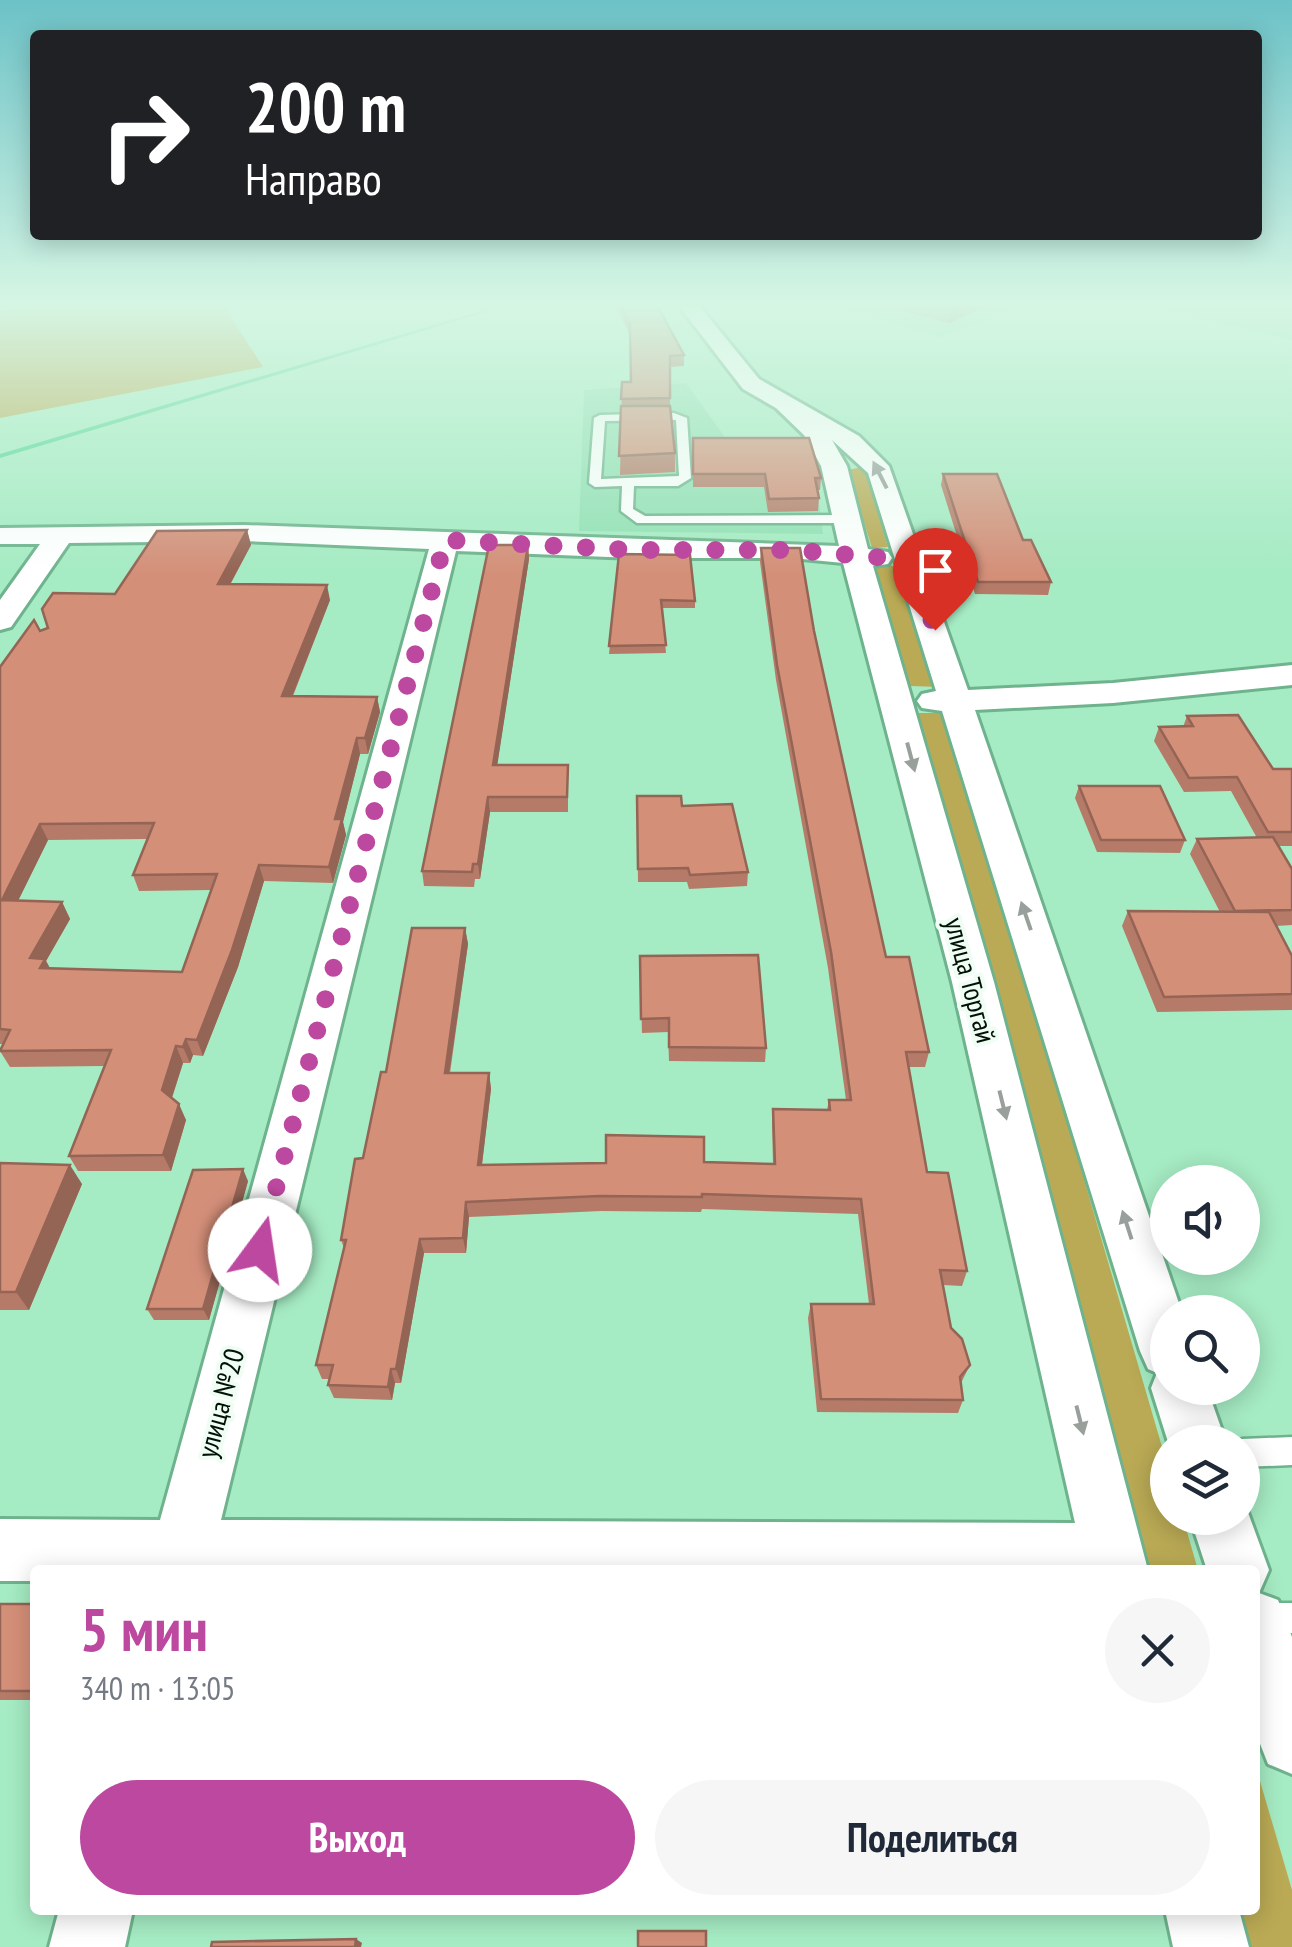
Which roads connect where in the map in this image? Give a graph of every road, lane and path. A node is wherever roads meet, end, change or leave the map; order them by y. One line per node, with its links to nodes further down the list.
1 (767, 393): 2 (street, улица Торгай)
2 (787, 408): 6 (street, улица Торгай); 8 (street, улица Торгай, one-way to 2)
3 (628, 483): 3 (lane); 6 (lane)
4 (62, 533): 5 (street); 7 (street); 9 (street)
5 (0, 536)
6 (851, 538): 7 (street); 8 (street); 12 (street, улица Торгай)
7 (445, 540): 18 (street, улица №20)
8 (911, 560): 11 (street, улица Торгай)
9 (0, 621)
10 (1292, 675): 11 (street)
11 (958, 701): 12 (street); 13 (street, улица Торгай, one-way to 11)
12 (896, 702): 19 (street, улица Торгай, one-way to 19)
13 (1150, 1295)
14 (1292, 1451): 15 (lane)
15 (1260, 1452)
16 (1227, 1535): 20 (street)
17 (0, 1550): 18 (street)
18 (180, 1560): 19 (street)
19 (1115, 1562)
20 (1236, 1565)
21 (1292, 1618): 22 (lane)
22 (1260, 1621)
23 (1260, 1637): 24 (street)
24 (1292, 1740)
25 (95, 1915): 27 (street)
26 (1203, 1915): 28 (street)
27 (87, 1947)
28 (1212, 1947)

